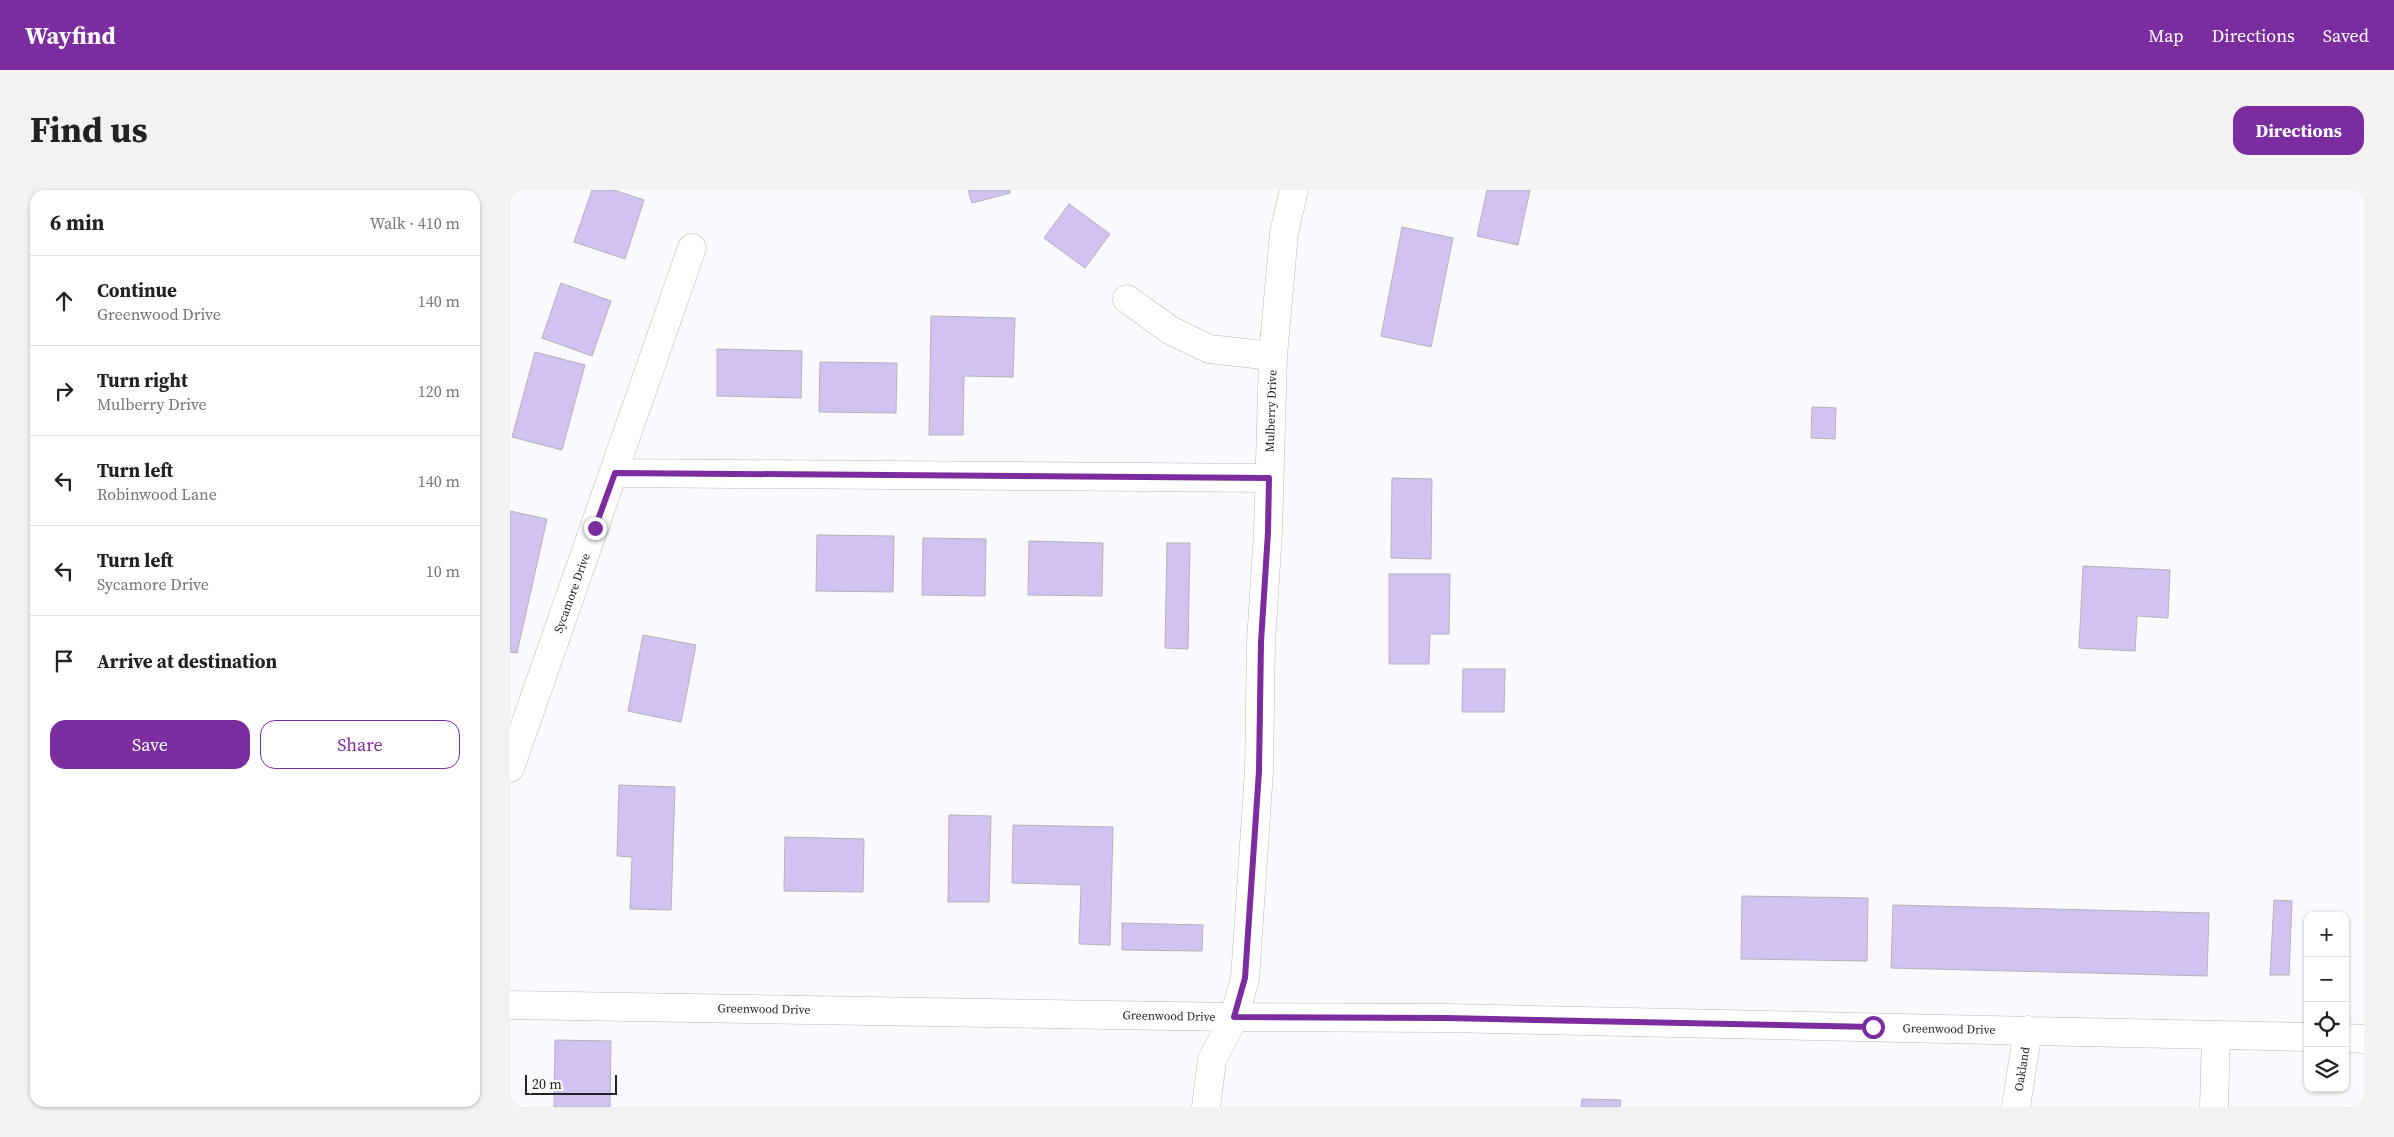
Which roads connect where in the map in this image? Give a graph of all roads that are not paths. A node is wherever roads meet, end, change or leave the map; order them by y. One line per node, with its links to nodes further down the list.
1 (1294, 190): 4 (street, Mulberry Drive)
2 (692, 248): 5 (street, Sycamore Drive)
3 (1127, 298): 4 (street)
4 (1273, 356): 6 (street, Mulberry Drive)
5 (615, 473): 6 (street); 7 (street, Sycamore Drive)
6 (1269, 478): 9 (street, Mulberry Drive)
7 (510, 768)
8 (510, 1005): 9 (street, Greenwood Drive)
9 (1234, 1017): 10 (street, Greenwood Drive); 15 (street, Mulberry Drive)
10 (2028, 1030): 11 (street, Greenwood Drive); 16 (street, Oakland)
11 (2216, 1035): 12 (street, Greenwood Drive); 17 (street)
12 (2304, 1038)
13 (2349, 1038): 14 (street)
14 (2364, 1039)
15 (1206, 1107)
16 (2016, 1107)
17 (2214, 1107)

